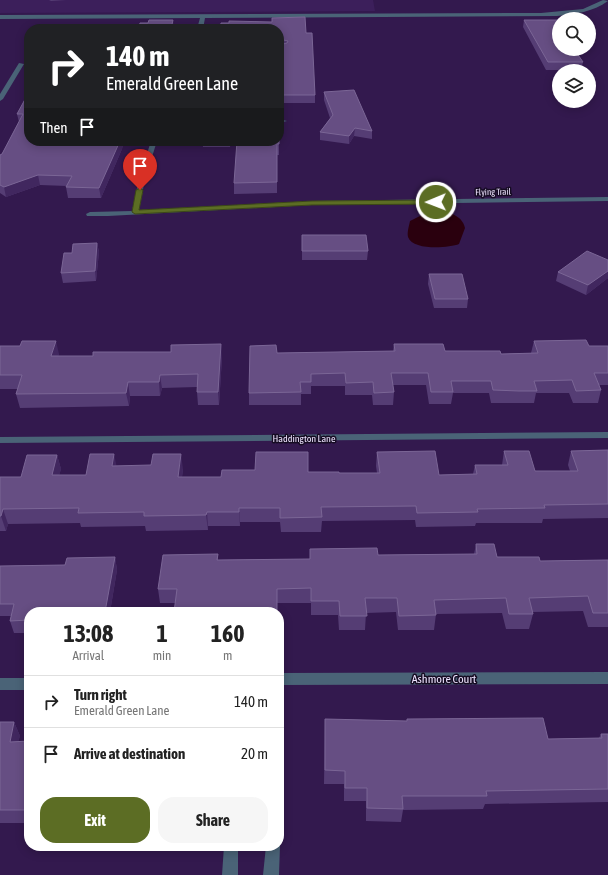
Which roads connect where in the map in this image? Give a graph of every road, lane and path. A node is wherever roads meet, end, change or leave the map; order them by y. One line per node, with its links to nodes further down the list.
1 (606, 0): 2 (street)
2 (600, 4): 3 (street); 4 (street)
3 (608, 7)
4 (203, 16): 5 (street); 6 (street)
5 (0, 17)
6 (201, 24)
7 (21, 64): 8 (street)
8 (0, 99)
9 (152, 146): 11 (street)
10 (608, 200): 11 (street, Flying Trail)
11 (135, 212): 12 (street, Flying Trail)
12 (90, 214)
13 (608, 435): 14 (street, Haddington Lane)
14 (0, 440)
15 (608, 678): 16 (street, Ashmore Court)
16 (284, 679)
17 (0, 684): 18 (street)
18 (24, 684)
19 (231, 851): 21 (street)
20 (273, 851): 22 (street)
21 (230, 875)
22 (272, 875)

